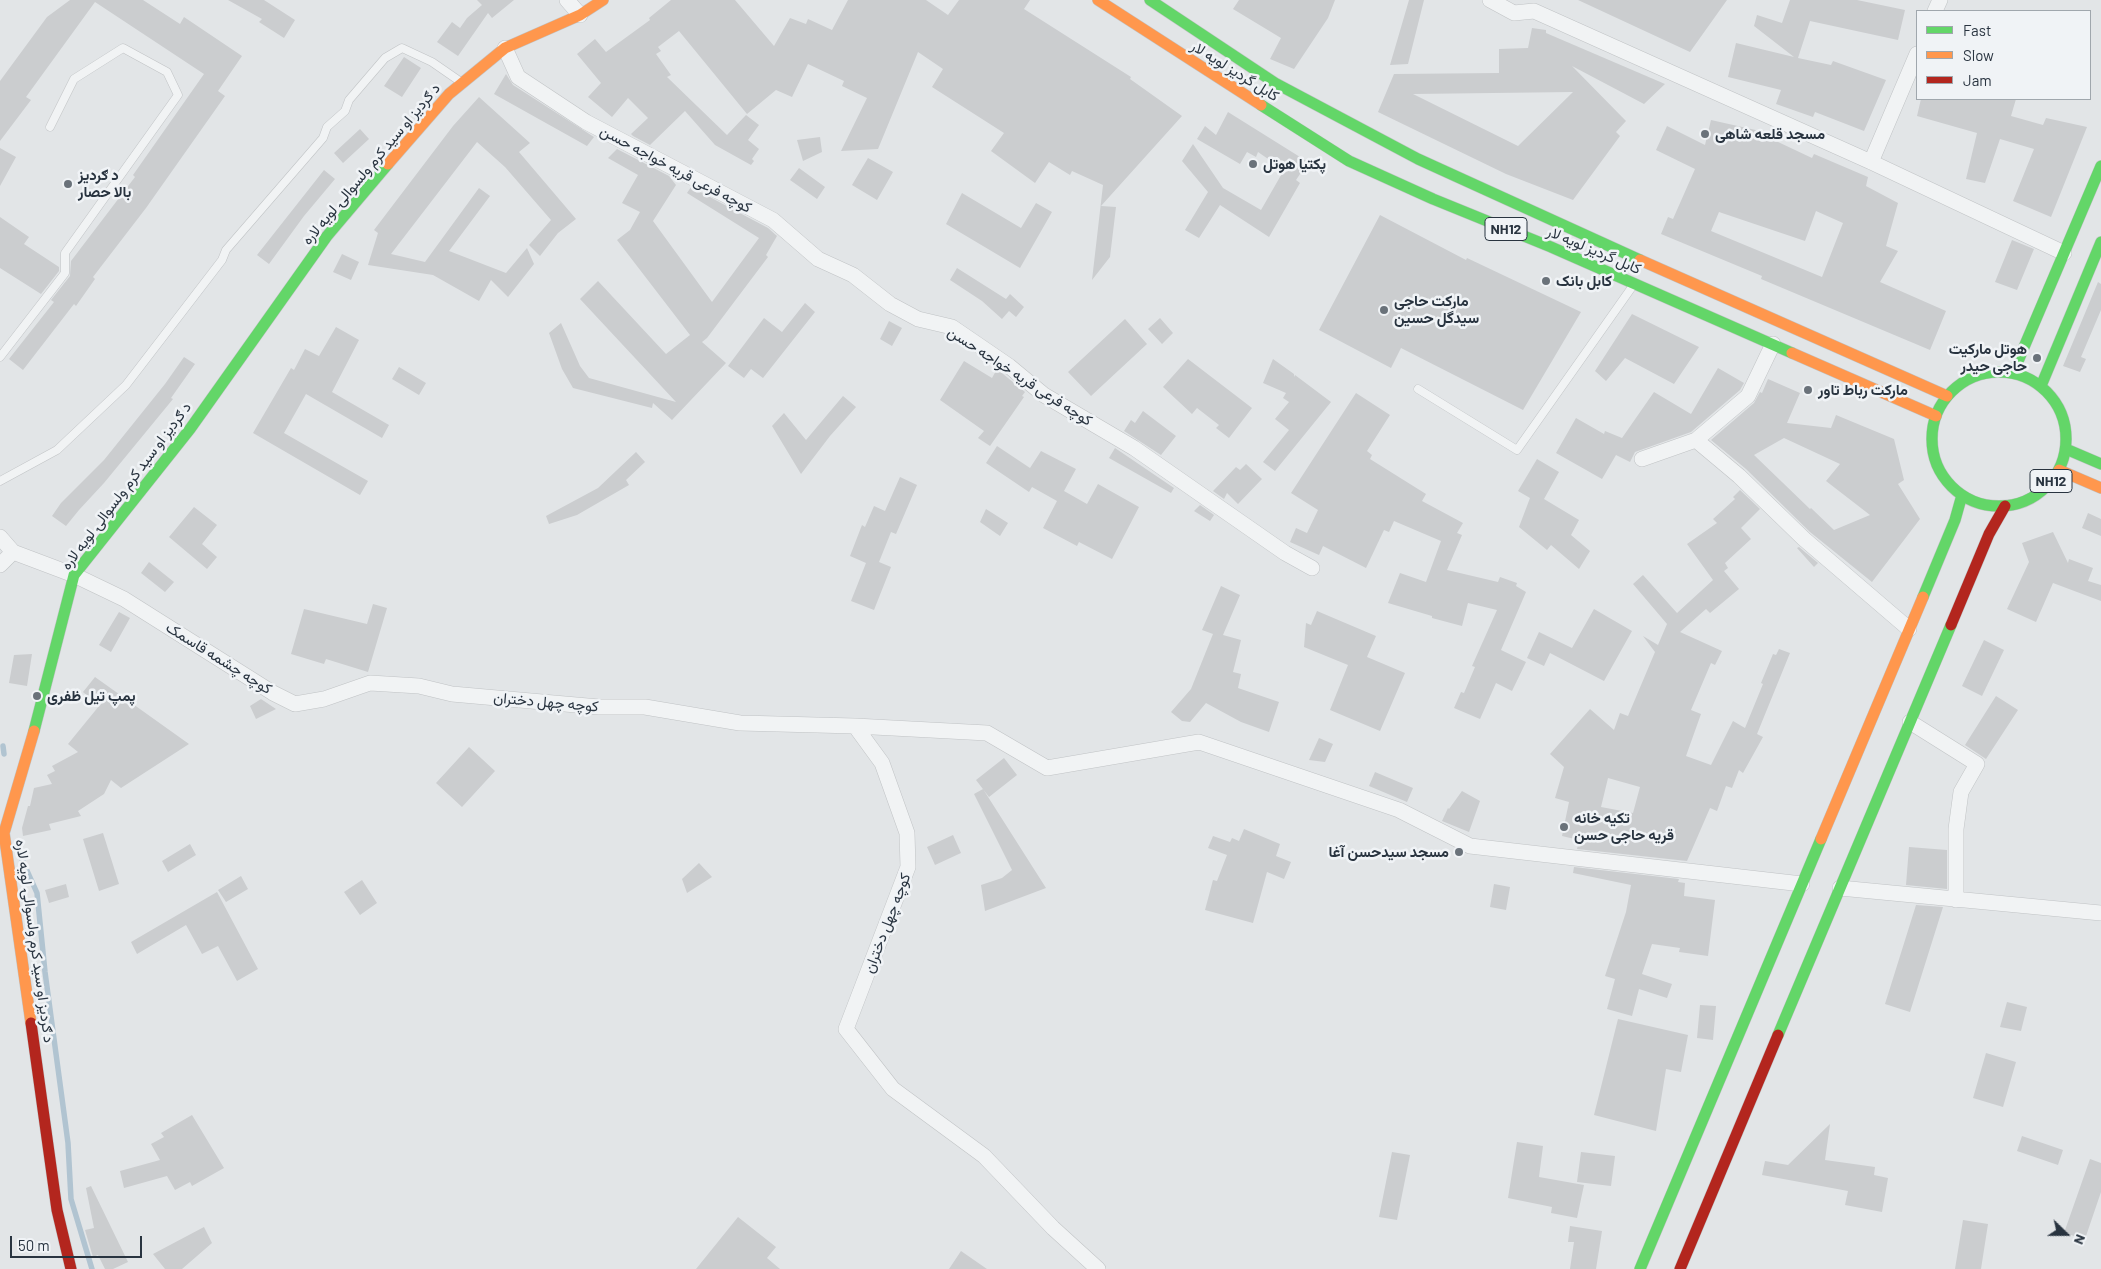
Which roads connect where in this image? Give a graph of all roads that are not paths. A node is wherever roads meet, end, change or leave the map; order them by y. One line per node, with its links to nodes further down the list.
1 (566, 0): 6 (street)
2 (603, 0): 6 (main road, د ګردیز او سید کرم ولسوالۍ لویه لاره)
3 (1098, 0): 15 (main road, کابل گردیز لویه لار / NH12)
4 (1150, 0): 21 (main road, کابل گردیز لویه لار / NH12)
5 (1490, 0): 11 (street)
6 (580, 15): 7 (main road, د ګردیز او سید کرم ولسوالۍ لویه لاره)
7 (505, 48): 9 (main road, د ګردیز او سید کرم ولسوالۍ لویه لاره); 35 (street, کوچه فرعی قریه خواجه حسن)
8 (1916, 56): 11 (street)
9 (462, 83): 28 (lane); 36 (main road, د ګردیز او سید کرم ولسوالۍ لویه لاره)
10 (50, 127): 17 (lane)
11 (1871, 162): 14 (street)
12 (2101, 166): 14 (main road)
13 (2101, 242): 19 (main road)
14 (2064, 253): 18 (main road)
15 (1635, 284): 16 (main road, کابل گردیز لویه لار / NH12); 20 (lane)
16 (1773, 344): 22 (main road, کابل گردیز لویه لار / NH12); 23 (street)
17 (0, 357)
18 (2013, 373): 19 (main road, NH12); 21 (main road, NH12)
19 (2041, 386): 24 (main road, NH12)
20 (1418, 389)
21 (1947, 396): 22 (main road, NH12)
22 (1936, 416): 30 (main road, NH12)
23 (1696, 440): 25 (street); 37 (street)
24 (2066, 448): 26 (main road, NH12); 27 (main road, NH12)
25 (1642, 459)
26 (2101, 464)
27 (2059, 470): 29 (main road, NH12); 31 (main road, NH12)
28 (0, 481)
29 (2101, 488)
30 (1962, 496): 31 (main road, NH12); 37 (main road)
31 (2005, 506): 39 (main road)
32 (0, 538): 33 (street)
33 (13, 552): 34 (street); 36 (street, کوچه چشمه قاسمک)
34 (0, 566)
35 (1312, 568)
36 (74, 575): 38 (street, کوچه چشمه قاسمک); 41 (main road, د ګردیز او سید کرم ولسوالۍ لویه لاره)
37 (1910, 629): 42 (main road)
38 (370, 683): 40 (street, کوچه چهل دختران)
39 (1910, 722): 43 (main road); 44 (street)
40 (855, 726): 42 (street); 47 (street, کوچه چهل دختران)
41 (2, 835): 46 (main road, د ګردیز او سید کرم ولسوالۍ لویه لاره)
42 (1802, 884): 48 (main road)
43 (1840, 888): 44 (street); 49 (main road)
44 (1956, 900): 45 (street)
45 (2101, 913)
46 (71, 1269)
47 (1098, 1269)
48 (1640, 1269)
49 (1680, 1269)

